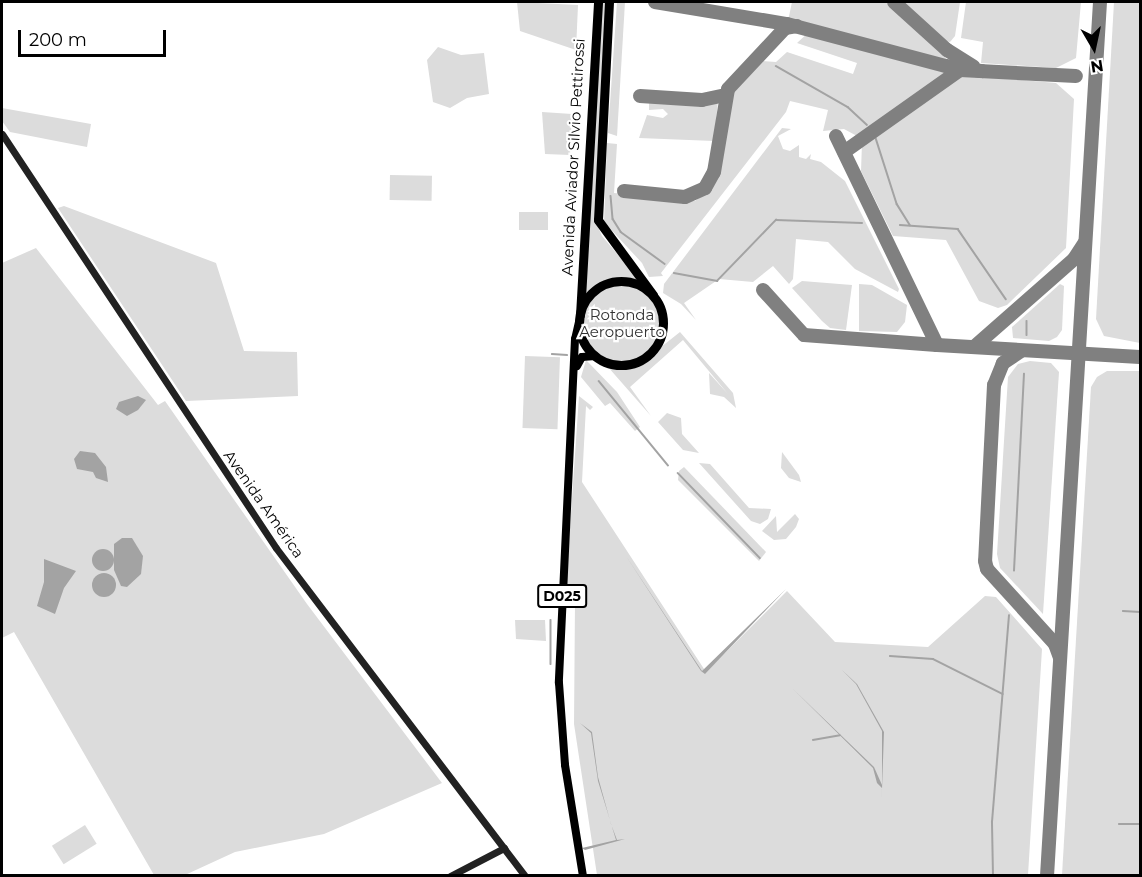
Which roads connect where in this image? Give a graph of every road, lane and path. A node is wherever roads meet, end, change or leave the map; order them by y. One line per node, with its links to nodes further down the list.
1 (598, 2): 5 (highway, Avenida Aviador Silvio Pettirossi / D025)
2 (609, 2): 4 (highway, Avenida Aviador Silvio Pettirossi)
3 (2, 134): 8 (main road, Avenida América)
4 (653, 295): 5 (highway, D025); 6 (highway)
5 (579, 318): 6 (highway, D025); 7 (main road, Avenida Aviador Silvio Pettirossi / D025)
6 (595, 356): 7 (main road)
7 (575, 370): 11 (main road, Avenida Aviador Silvio Pettirossi / D025)
8 (504, 848): 9 (main road); 10 (main road, Avenida América)
9 (450, 876)
10 (525, 876)
11 (583, 876)

